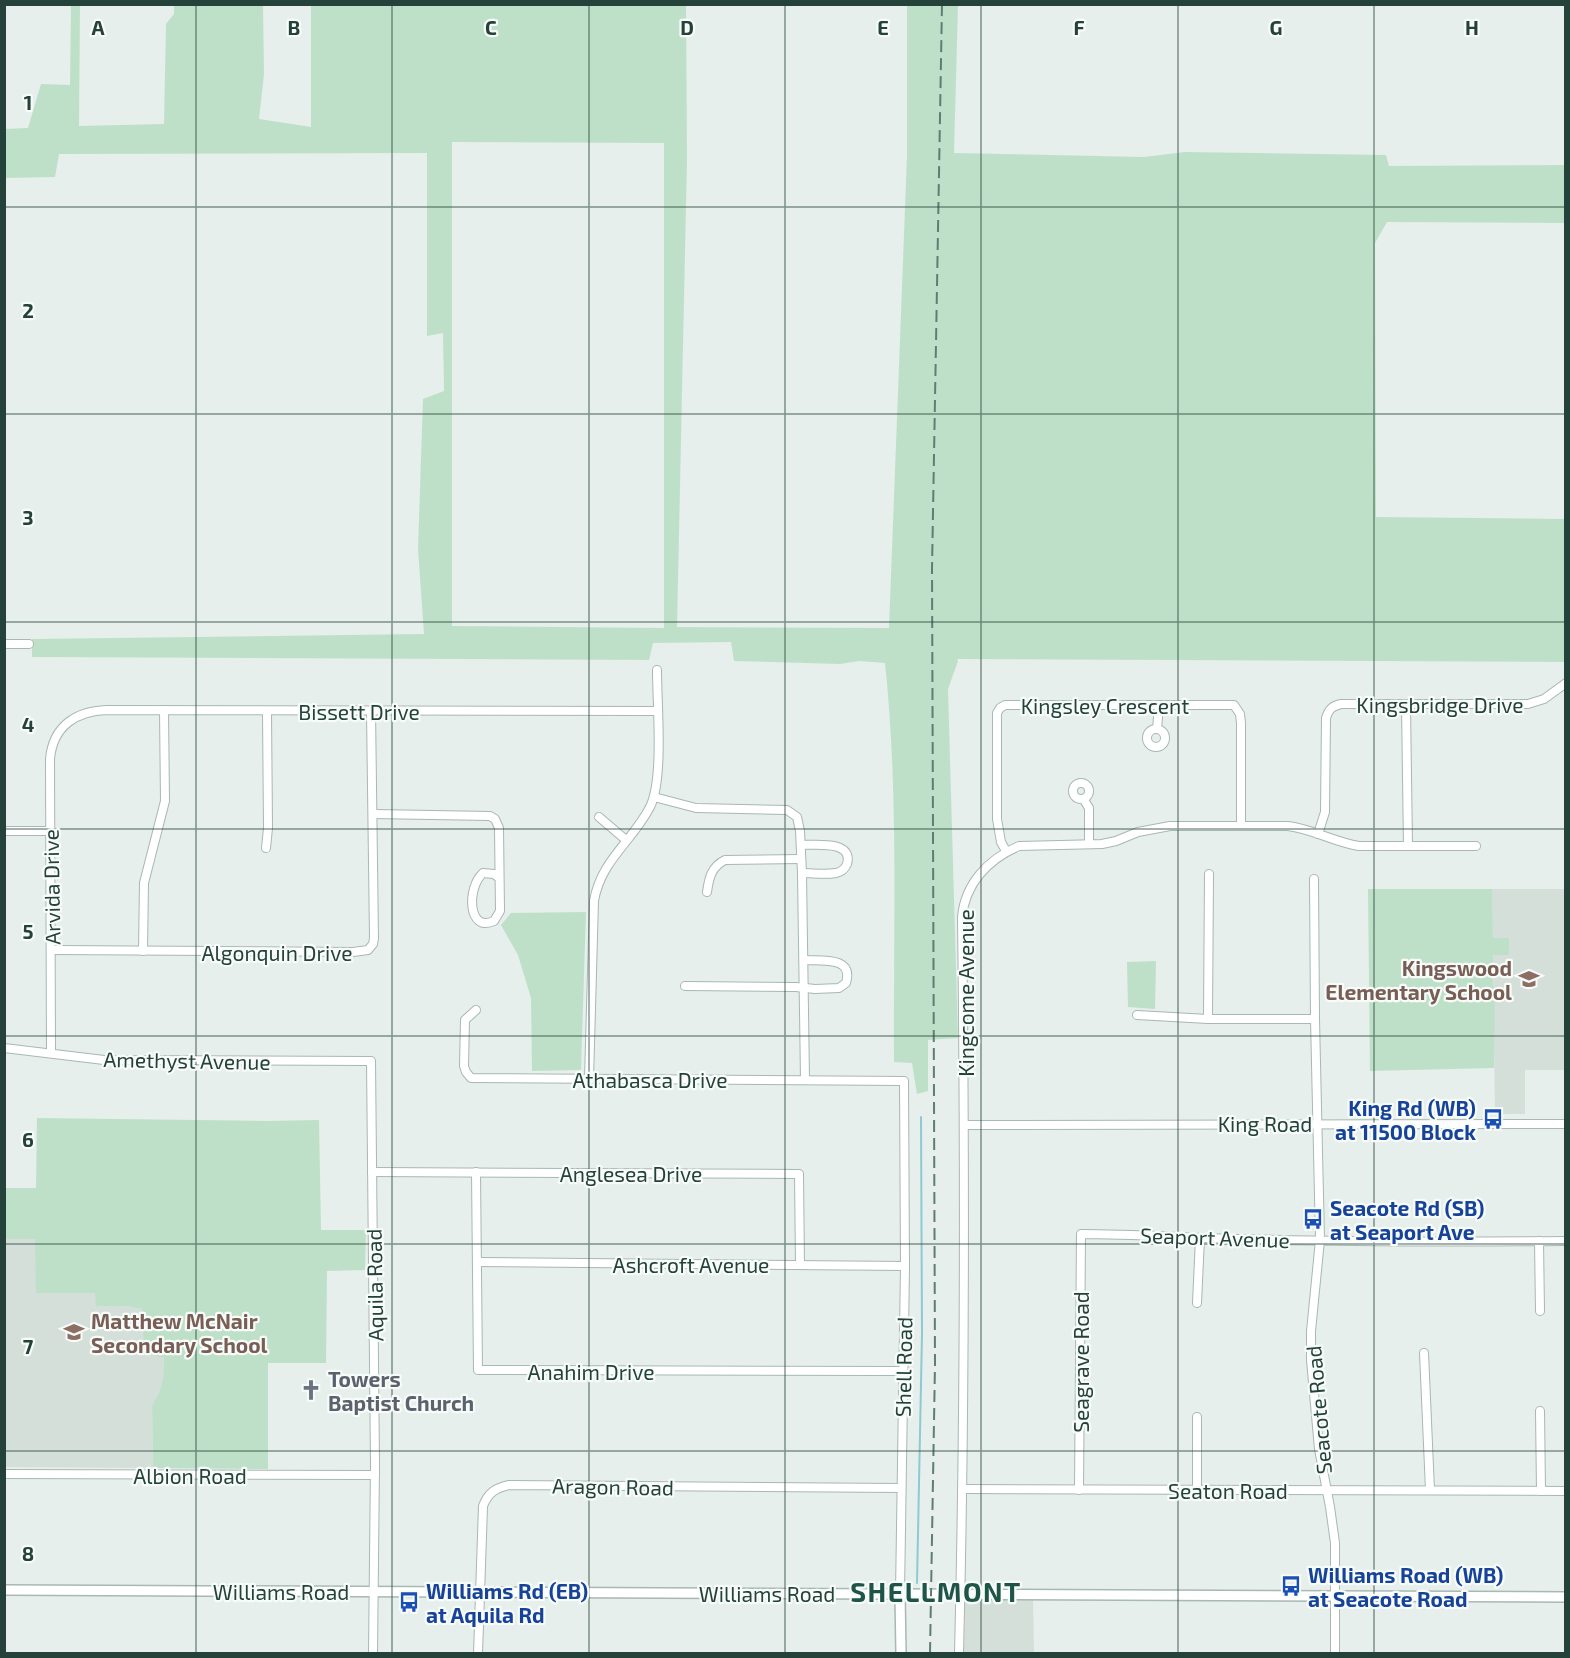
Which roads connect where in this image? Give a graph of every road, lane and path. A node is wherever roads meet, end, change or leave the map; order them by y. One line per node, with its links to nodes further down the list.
1 (4, 644): 2 (street)
2 (29, 644)
3 (657, 670): 10 (street)
4 (1566, 684): 6 (street, Kingsbridge Drive)
5 (1159, 705): 12 (street); 17 (street, Kingsley Crescent); 27 (street, Kingsley Crescent)
6 (1406, 705): 20 (street, Kingsbridge Drive); 24 (street)
7 (164, 710): 8 (street, Bissett Drive); 11 (street, Bissett Drive); 35 (street)
8 (267, 711): 9 (street, Bissett Drive); 26 (street)
9 (371, 711): 10 (street, Bissett Drive); 15 (street, Algonquin Drive)
10 (657, 711): 13 (street)
11 (64, 724): 19 (street, Arvida Drive)
12 (1157, 729)
13 (654, 797): 21 (street); 23 (street)
14 (1084, 800): 22 (street)
15 (373, 814): 31 (street); 35 (street, Algonquin Drive)
16 (599, 817): 21 (street)
17 (1241, 826): 20 (street, Kingcome Avenue); 22 (street, Kingcome Avenue)
18 (4, 831): 19 (street)
19 (51, 831): 34 (street, Arvida Drive)
20 (1318, 834): 24 (street, Kingcome Avenue)
21 (626, 840): 46 (street)
22 (1089, 844): 27 (street, Kingcome Avenue)
23 (801, 845): 28 (street); 29 (street)
24 (1407, 846): 25 (street, Kingcome Avenue)
25 (1476, 846)
26 (266, 848)
27 (1006, 851): 51 (street, Kingcome Avenue)
28 (801, 859): 29 (street); 33 (street)
29 (802, 873): 36 (street)
30 (1209, 874): 41 (street)
31 (499, 878): 31 (street)
32 (1314, 879): 42 (street, Seacote Road)
33 (706, 892)
34 (52, 950): 35 (street, Algonquin Drive); 44 (street, Arvida Drive)
35 (143, 951)
36 (804, 960): 38 (street); 38 (street)
37 (686, 986): 38 (street)
38 (805, 988): 47 (street)
39 (476, 1010): 46 (street, Athabasca Drive)
40 (1137, 1015): 41 (street)
41 (1208, 1019): 42 (street)
42 (1315, 1019): 49 (street, Seacote Road)
43 (4, 1048): 44 (street, Amethyst Avenue)
44 (51, 1053): 45 (street, Amethyst Avenue)
45 (371, 1061): 52 (street, Aquila Road)
46 (589, 1079): 47 (street, Athabasca Drive)
47 (805, 1080): 48 (street, Athabasca Drive)
48 (904, 1081): 61 (street, Shell Road)
49 (1318, 1123): 50 (street, King Road); 51 (street, King Road); 56 (street, Seacote Road)
50 (1566, 1124)
51 (965, 1125): 72 (street)
52 (372, 1172): 53 (street, Anglesea Drive); 69 (street, Aquila Road)
53 (476, 1172): 59 (street, Anahim Drive); 60 (street, Anglesea Drive)
54 (1081, 1234): 55 (street, Seaport Avenue); 73 (street, Seagrave Road)
55 (1200, 1238): 56 (street, Seaport Avenue); 62 (street)
56 (1320, 1240): 57 (street, Seaport Avenue); 74 (street, Seacote Road)
57 (1539, 1241): 58 (street, Seaport Avenue); 63 (street)
58 (1566, 1241)
59 (478, 1262): 60 (street, Ashcroft Avenue); 65 (street, Anahim Drive)
60 (800, 1265): 61 (street, Ashcroft Avenue)
61 (905, 1266): 65 (street, Shell Road)
62 (1197, 1304)
63 (1540, 1311)
64 (1424, 1353): 75 (street)
65 (902, 1371): 70 (street, Shell Road)
66 (1540, 1411): 76 (street)
67 (1197, 1418): 71 (street)
68 (4, 1474): 69 (street, Albion Road)
69 (375, 1475): 79 (street, Aquila Road)
70 (901, 1488): 80 (street, Aragon Road); 81 (street, Shell Road)
71 (1197, 1489): 73 (street, Seaton Road); 74 (street, Seaton Road)
72 (963, 1490): 73 (street, Seaton Road); 82 (street)
73 (1079, 1490)
74 (1327, 1490): 75 (street, Seaton Road); 83 (street, Seacote Road)
75 (1430, 1490): 76 (street, Seaton Road)
76 (1541, 1491): 77 (street, Seaton Road)
77 (1566, 1491)
78 (4, 1590): 79 (street, Williams Road)
79 (374, 1592): 80 (street, Williams Road); 85 (street, Aquila Road)
80 (480, 1592): 81 (street, Williams Road); 86 (street, Aragon Road)
81 (900, 1594): 82 (street, Williams Road); 87 (street, Shell Road)
82 (961, 1594): 83 (street, Williams Road); 88 (street)
83 (1335, 1596): 84 (street, Williams Road); 89 (street, Seacote Road)
84 (1566, 1597)
85 (373, 1653)
86 (478, 1653)
87 (901, 1653)
88 (959, 1653)
89 (1335, 1653)

